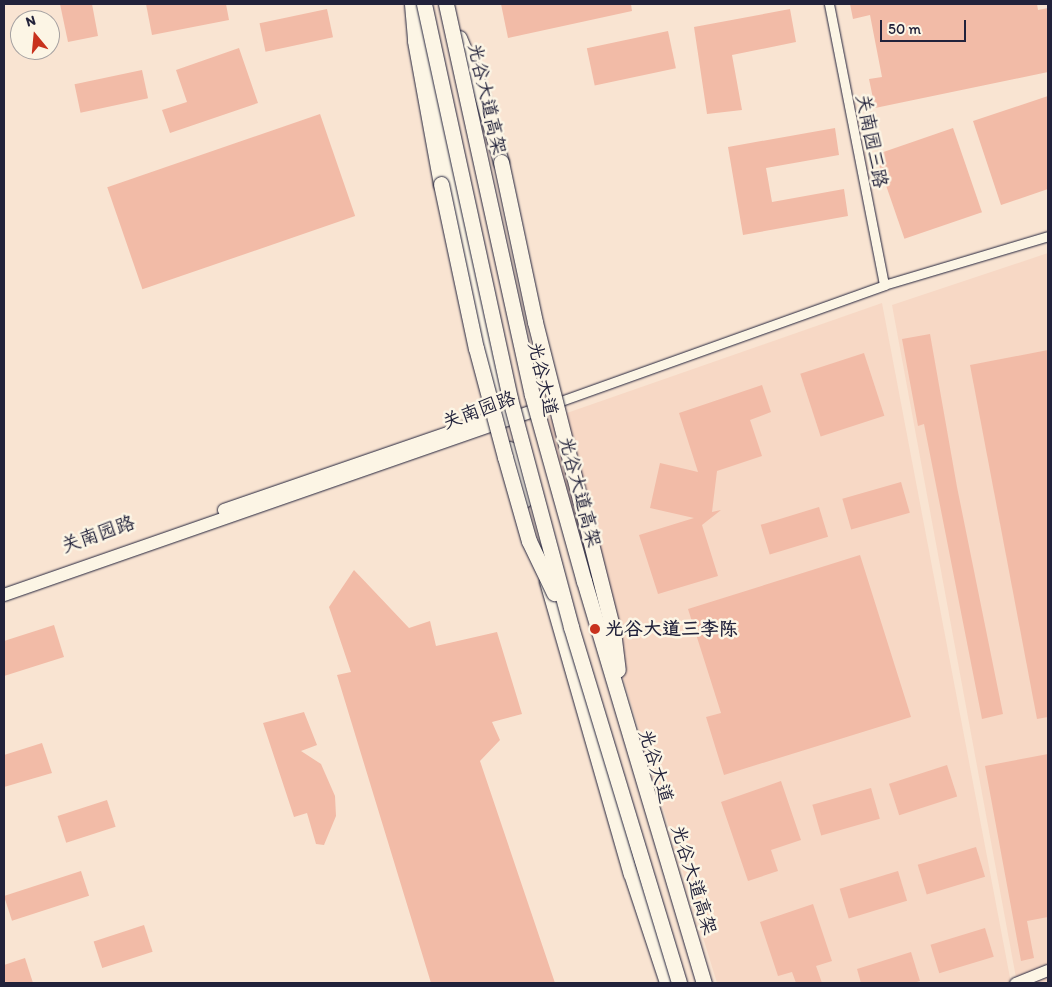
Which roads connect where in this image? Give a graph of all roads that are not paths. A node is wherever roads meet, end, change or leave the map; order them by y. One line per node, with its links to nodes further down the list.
1 (412, 4): 14 (highway, bridge)
2 (416, 4): 11 (main road)
3 (424, 4): 14 (highway, bridge)
4 (446, 4): 15 (highway, 光谷大道高架, bridge)
5 (453, 4): 7 (main road, 光谷大道)
6 (829, 4): 9 (street, 关南园三路)
7 (459, 38): 10 (main road, 光谷大道); 15 (highway, bridge)
8 (1048, 236): 9 (street)
9 (884, 285): 10 (street)
10 (530, 412): 11 (main road, 关南园路); 19 (main road, 光谷大道)
11 (500, 419): 12 (main road, 关南园路); 13 (main road, 关南园路); 17 (main road)
12 (4, 586)
13 (4, 595)
14 (570, 627): 18 (highway, bridge)
15 (623, 711): 19 (highway, 光谷大道高架, bridge)
16 (1048, 970): 20 (street)
17 (667, 983)
18 (679, 983)
19 (704, 983)
20 (1015, 983)

